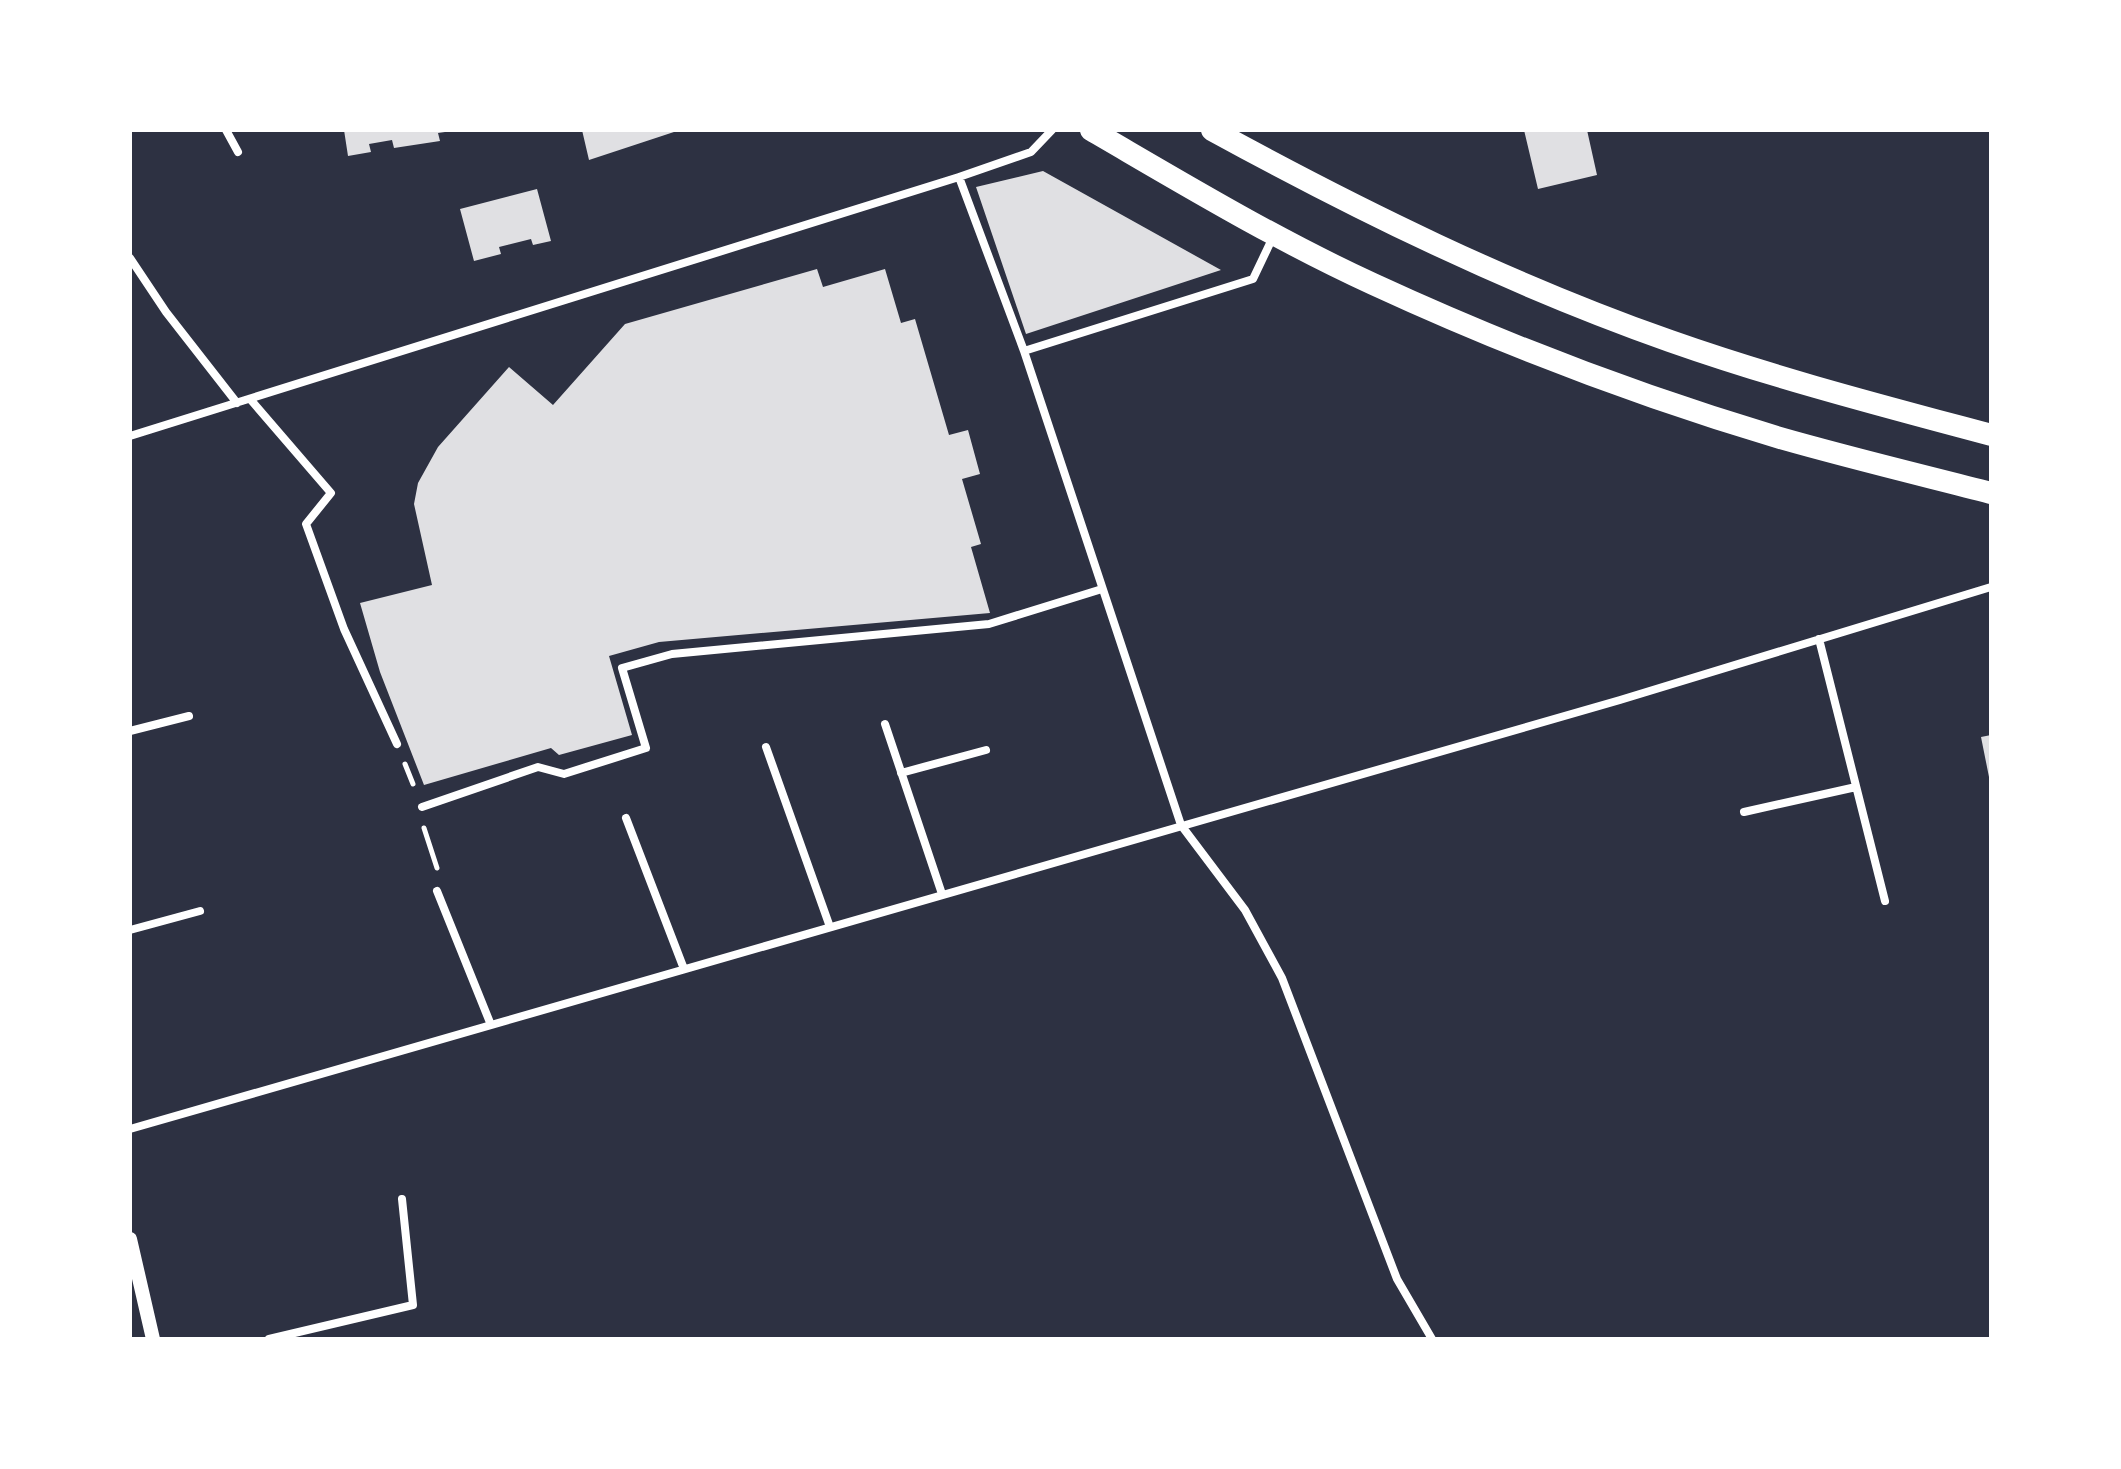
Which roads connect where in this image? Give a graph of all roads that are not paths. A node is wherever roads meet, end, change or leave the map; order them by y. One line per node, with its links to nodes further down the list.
1 (226, 130): 5 (street)
2 (1052, 130): 6 (street)
3 (1091, 130): 7 (highway)
4 (1212, 130): 12 (highway)
5 (238, 152)
6 (959, 177): 9 (street); 10 (street)
7 (1274, 234): 9 (street); 14 (highway)
8 (130, 258): 11 (street)
9 (1024, 351): 16 (street)
10 (250, 399): 11 (street); 21 (street)
11 (237, 403): 13 (street)
12 (1991, 435)
13 (130, 436)
14 (1991, 493)
15 (1991, 587): 17 (street)
16 (1102, 589): 26 (street); 29 (street)
17 (1819, 639): 25 (street); 29 (street)
18 (189, 716): 20 (street)
19 (885, 724): 24 (street)
20 (130, 731)
21 (397, 744)
22 (766, 747): 34 (street)
23 (986, 750): 24 (street)
24 (901, 773): 31 (street)
25 (1856, 787): 27 (street); 32 (street)
26 (422, 807)
27 (1744, 812)
28 (626, 818): 36 (street)
29 (1181, 825): 31 (street); 43 (street)
30 (437, 891): 37 (street)
31 (942, 894): 34 (street)
32 (1885, 901)
33 (200, 911): 35 (street)
34 (830, 927): 36 (street)
35 (130, 930)
36 (684, 969): 37 (street)
37 (491, 1025): 38 (street)
38 (130, 1129)
39 (402, 1199): 42 (street)
40 (130, 1239): 41 (street)
41 (153, 1339)
42 (269, 1339)
43 (1432, 1339)

